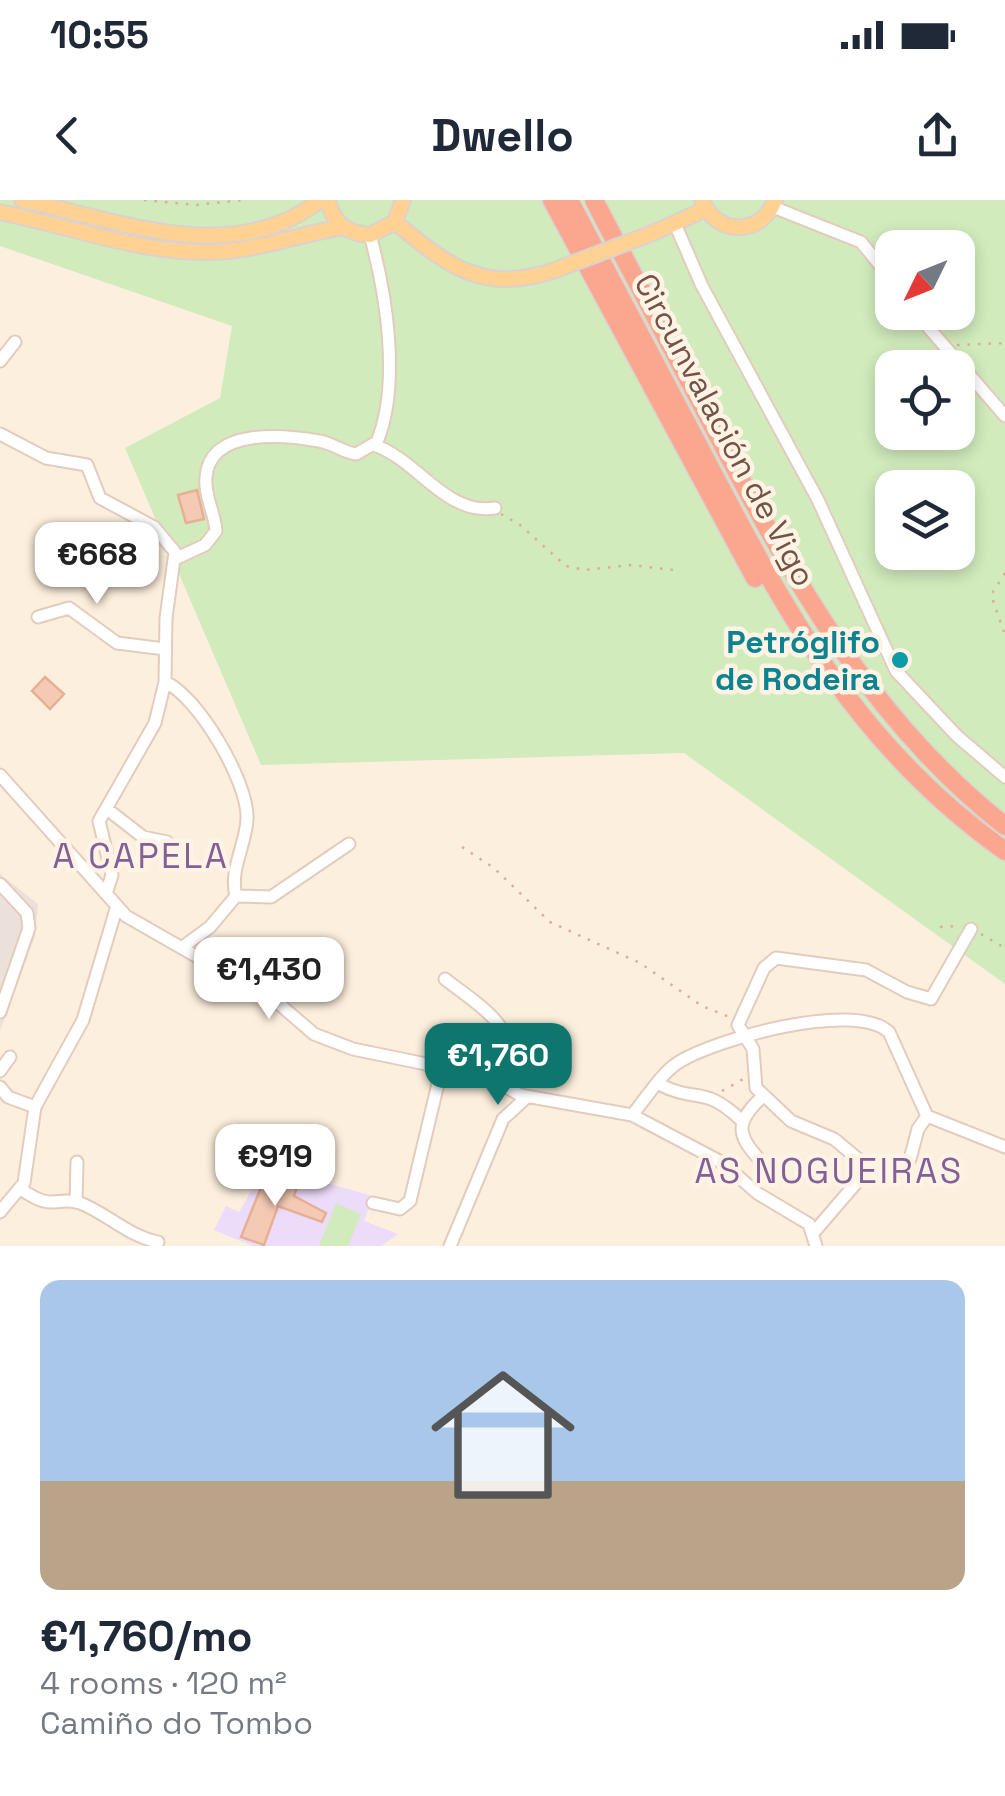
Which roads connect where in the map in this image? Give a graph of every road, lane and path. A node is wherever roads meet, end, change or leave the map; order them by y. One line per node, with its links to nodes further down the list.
1 (22, 200): 4 (main road)
2 (144, 200): 3 (path)
3 (243, 200)
4 (324, 200): 15 (main road)
5 (404, 200): 13 (main road)
6 (552, 200): 34 (highway)
7 (569, 200): 34 (highway, Circunvalación de Vigo)
8 (594, 200): 22 (highway, Circunvalación de Vigo)
9 (607, 200): 22 (highway)
10 (774, 204): 11 (main road); 17 (street)
11 (704, 205): 14 (main road)
12 (0, 212): 15 (main road)
13 (394, 222): 14 (main road, bridge); 16 (main road)
14 (676, 224): 37 (street)
15 (343, 228): 16 (main road)
16 (370, 235): 26 (street)
17 (875, 259)
18 (931, 330): 21 (street)
19 (15, 342): 23 (street)
20 (1005, 343): 21 (path)
21 (945, 347): 24 (street)
22 (674, 352): 39 (highway, Circunvalación de Vigo)
23 (0, 361)
24 (1005, 416)
25 (0, 434): 28 (street)
26 (374, 445): 27 (street); 28 (street)
27 (495, 508): 29 (path)
28 (177, 558): 33 (street)
29 (674, 570)
30 (1005, 573): 32 (path)
31 (38, 617): 33 (street)
32 (1005, 634)
33 (165, 649): 35 (street)
34 (830, 680): 43 (highway, Circunvalación de Vigo)
35 (165, 682): 38 (street); 46 (street)
36 (0, 775): 45 (street)
37 (1005, 777)
38 (107, 809): 40 (street); 45 (street)
39 (1005, 826)
40 (167, 842)
41 (349, 844): 46 (street)
42 (462, 847): 52 (path)
43 (1005, 851)
44 (0, 884): 51 (street)
45 (106, 894): 47 (street)
46 (236, 896): 49 (street)
47 (116, 906): 49 (street); 64 (street)
48 (971, 929): 52 (street)
49 (184, 946): 55 (street)
50 (444, 979): 58 (street)
51 (0, 1012)
52 (738, 1021): 53 (street)
53 (744, 1035): 57 (street); 59 (street); 66 (street)
54 (10, 1058): 56 (street)
55 (442, 1067): 58 (street); 74 (street)
56 (0, 1071)
57 (754, 1071): 61 (path); 63 (street)
58 (489, 1077): 62 (street)
59 (659, 1084): 61 (street); 65 (street)
60 (0, 1087): 64 (street)
61 (711, 1096): 67 (street)
62 (527, 1097): 65 (street); 80 (street)
63 (762, 1097): 67 (street); 71 (street)
64 (35, 1107): 72 (street)
65 (632, 1115): 77 (street)
66 (927, 1116): 68 (street); 71 (street)
67 (741, 1120): 69 (street)
68 (1005, 1146)
69 (761, 1161)
70 (77, 1162): 73 (street)
71 (869, 1168): 77 (street)
72 (21, 1188): 73 (street); 75 (street)
73 (76, 1202): 76 (street)
74 (373, 1203)
75 (0, 1212)
76 (124, 1230): 78 (street); 79 (street)
77 (815, 1231): 81 (street)
78 (158, 1242)
79 (119, 1245)
80 (450, 1246)
81 (816, 1246)

